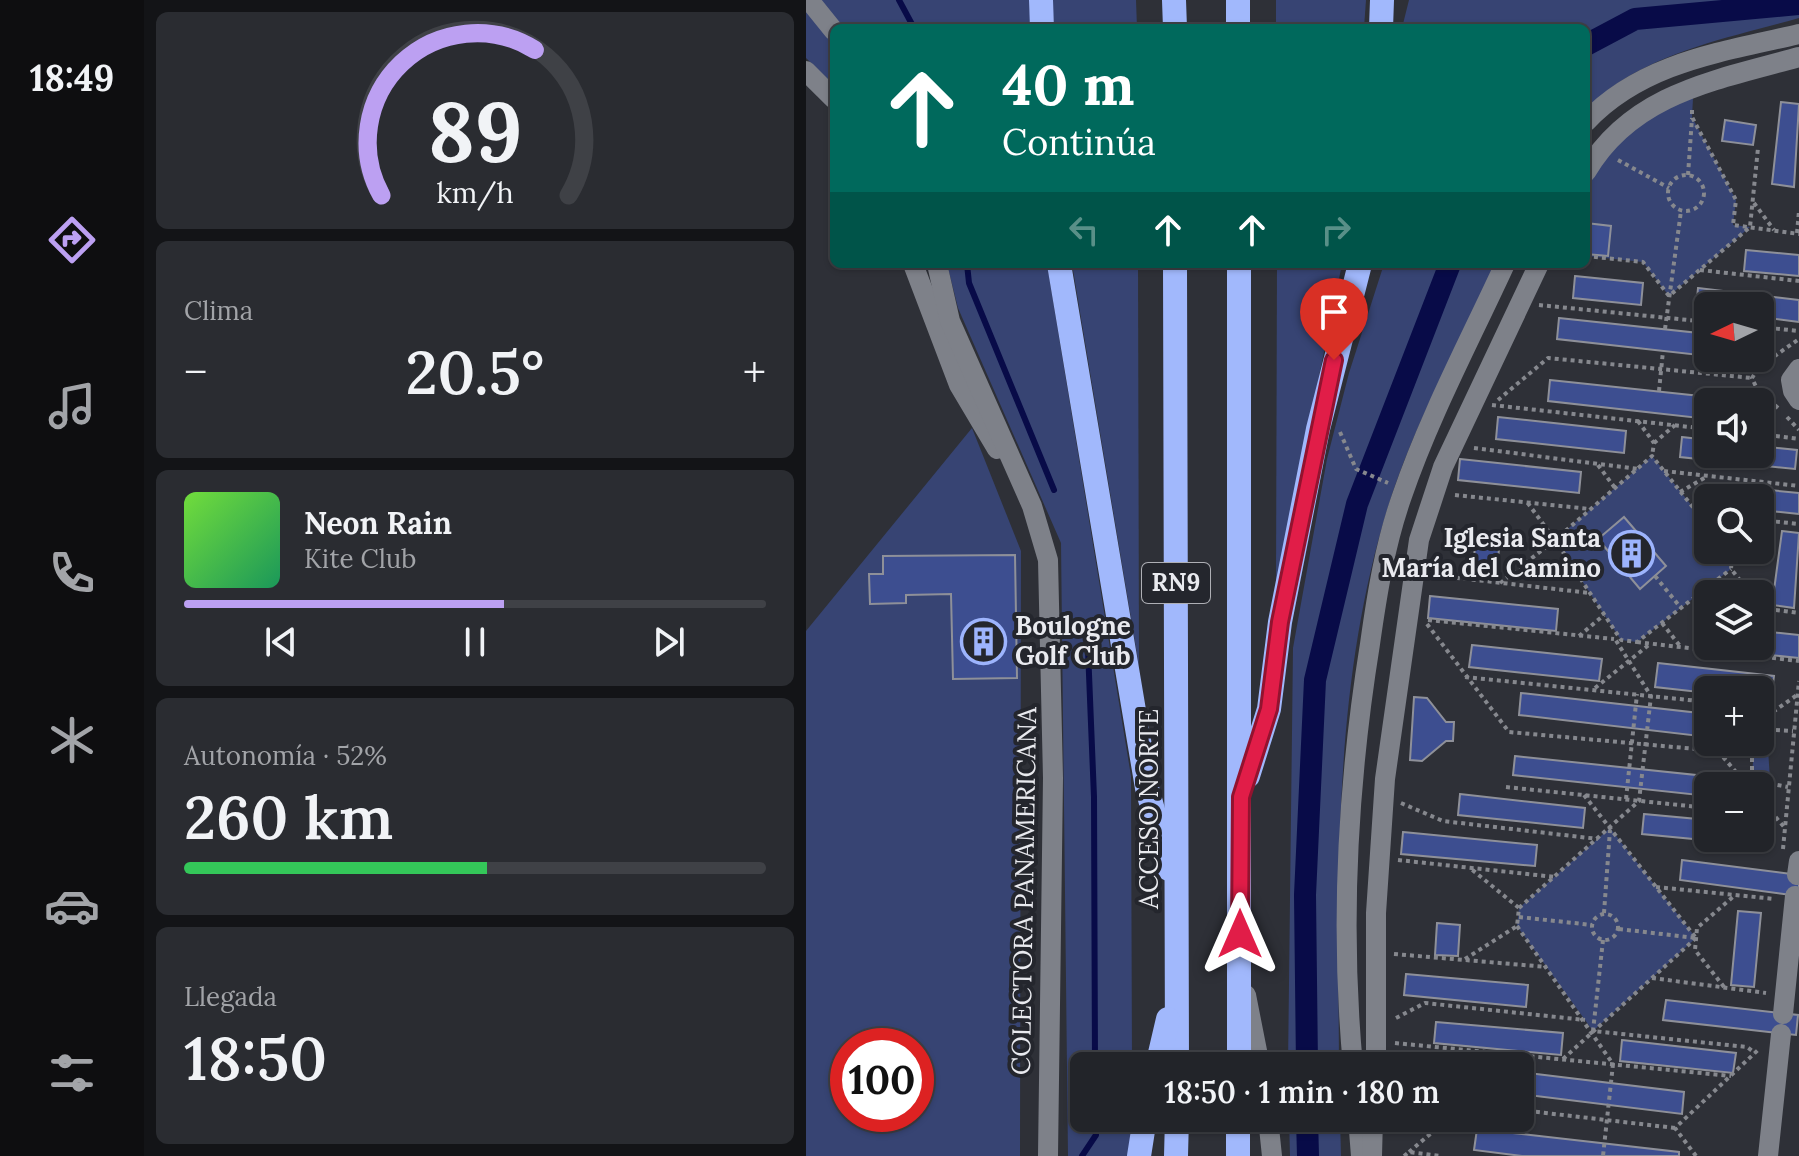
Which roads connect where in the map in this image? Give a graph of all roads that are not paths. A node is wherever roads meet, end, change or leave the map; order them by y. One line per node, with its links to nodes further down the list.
1 (809, 0): 8 (street)
2 (1041, 0): 5 (highway)
3 (1174, 0): 6 (highway)
4 (1238, 0): 7 (highway)
5 (1042, 24)
6 (1175, 24)
7 (1238, 24)
8 (830, 26)
9 (1799, 34): 13 (street)
10 (1799, 57): 14 (street)
11 (806, 71): 12 (street)
12 (830, 95)
13 (1590, 118)
14 (1590, 165)
15 (915, 268): 25 (street)
16 (938, 268): 25 (street, COLECTORA PANAMERICANA)
17 (1060, 268): 28 (highway)
18 (1175, 268): 28 (highway, ACCESO NORTE / RN9)
19 (1239, 268): 26 (highway, RN9)
20 (1359, 268): 26 (highway)
21 (1503, 268): 35 (street)
22 (1537, 268): 36 (street)
23 (1799, 369): 24 (street)
24 (1799, 400)
25 (1032, 506): 43 (street, COLECTORA PANAMERICANA)
26 (1241, 797): 29 (highway, RN9)
27 (1790, 875): 50 (street)
28 (1178, 903): 30 (highway, ACCESO NORTE / RN9)
29 (1240, 962): 33 (highway, RN9); 34 (street)
30 (1178, 974): 31 (highway); 32 (highway, ACCESO NORTE / RN9)
31 (1160, 1052)
32 (1177, 1052)
33 (1239, 1052)
34 (1257, 1052)
35 (1353, 1052)
36 (1376, 1052)
37 (1143, 1132): 44 (highway)
38 (1177, 1132): 45 (highway)
39 (1238, 1132): 46 (highway)
40 (1269, 1132): 47 (street)
41 (1359, 1132): 48 (street)
42 (1373, 1132): 49 (street)
43 (1048, 1156)
44 (1139, 1156)
45 (1176, 1156)
46 (1238, 1156)
47 (1272, 1156)
48 (1361, 1156)
49 (1372, 1156)
50 (1768, 1156)

